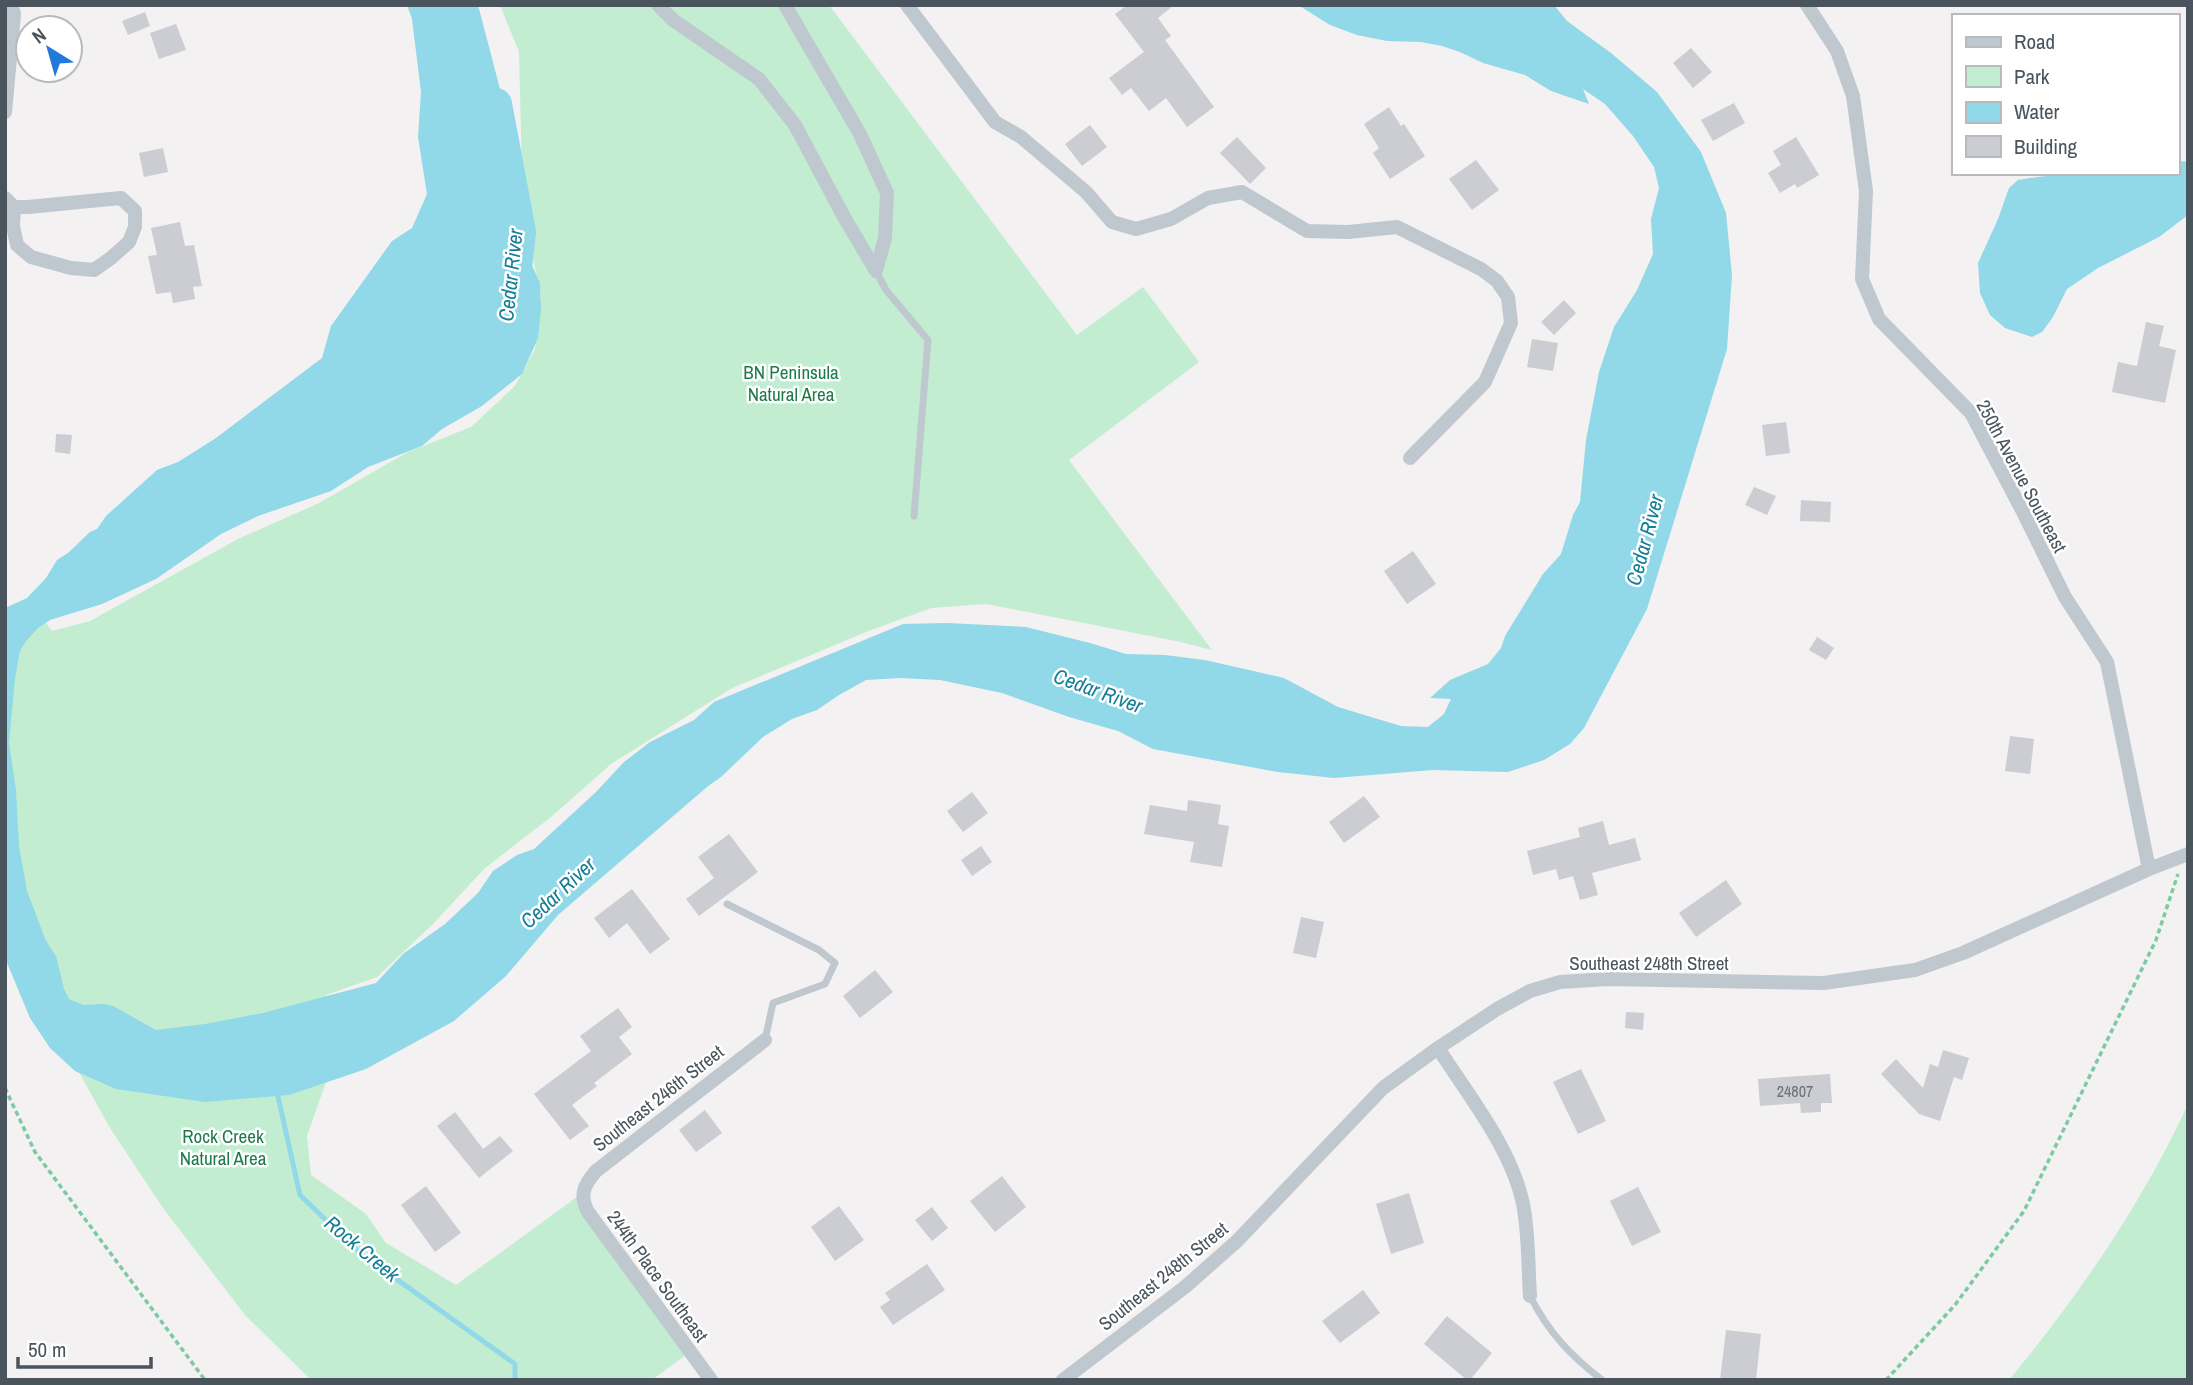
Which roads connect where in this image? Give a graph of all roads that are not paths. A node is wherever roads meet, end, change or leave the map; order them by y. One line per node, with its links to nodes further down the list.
1 (11, 5): 6 (street)
2 (658, 5): 8 (street)
3 (785, 5): 8 (street)
4 (907, 5): 9 (street)
5 (1807, 5): 12 (street, 250th Avenue Southeast)
6 (5, 112)
7 (9, 203): 7 (street)
8 (876, 271): 10 (lane)
9 (1410, 458)
10 (914, 516)
11 (2186, 854): 12 (street, Southeast 248th Street)
12 (2149, 869): 15 (street, Southeast 248th Street)
13 (727, 904): 14 (lane)
14 (765, 1040): 16 (street, Southeast 246th Street)
15 (1438, 1048): 17 (street); 19 (street, Southeast 248th Street)
16 (582, 1192): 18 (street, 244th Place Southeast)
17 (1530, 1296): 20 (lane)
18 (711, 1380)
19 (1063, 1380)
20 (1602, 1380)

